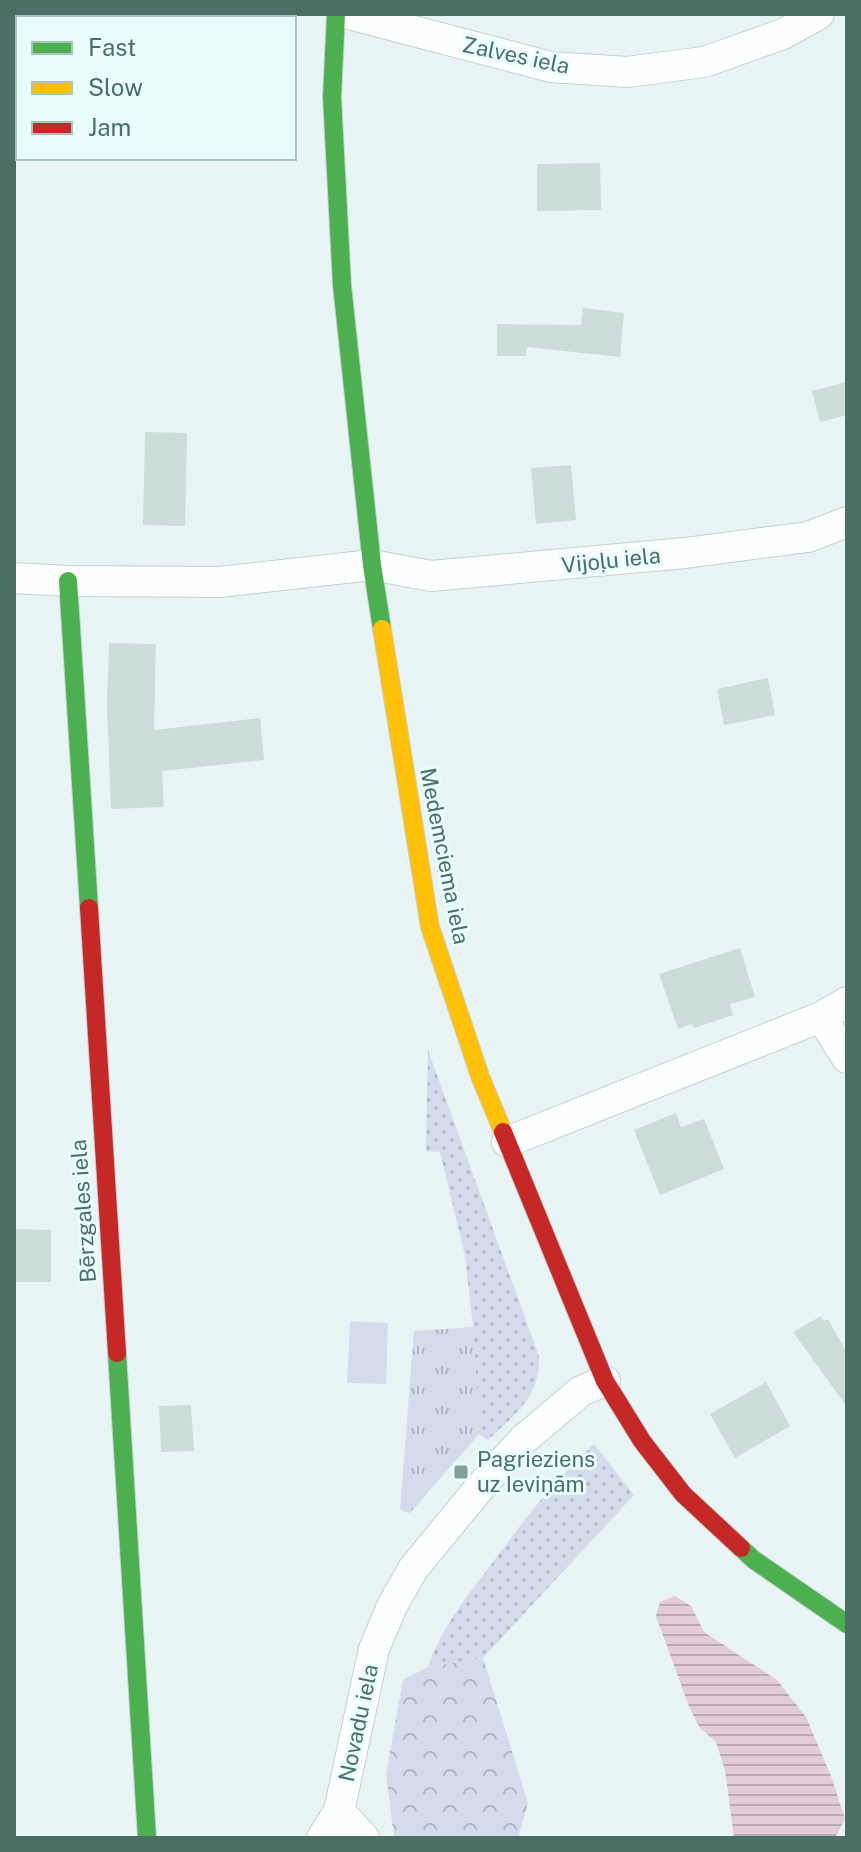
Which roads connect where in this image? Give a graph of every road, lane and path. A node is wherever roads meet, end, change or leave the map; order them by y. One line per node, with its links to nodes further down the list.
1 (336, 14): 5 (street, Medemciema iela)
2 (349, 14): 3 (street, Zalves iela)
3 (819, 14)
4 (847, 522): 5 (street, Vijoļu iela)
5 (372, 565): 7 (street, Vijoļu iela); 10 (street, Medemciema iela)
6 (14, 578): 7 (street, Vijoļu iela)
7 (68, 581): 14 (street, Bērzgales iela)
8 (834, 1010): 9 (street); 10 (street)
9 (847, 1058)
10 (507, 1142): 11 (street, Medemciema iela)
11 (605, 1381): 12 (street, Medemciema iela); 13 (street, Novadu iela)
12 (847, 1624)
13 (339, 1811): 15 (street, Novadu iela); 16 (street)
14 (147, 1838)
15 (322, 1838)
16 (364, 1838)

